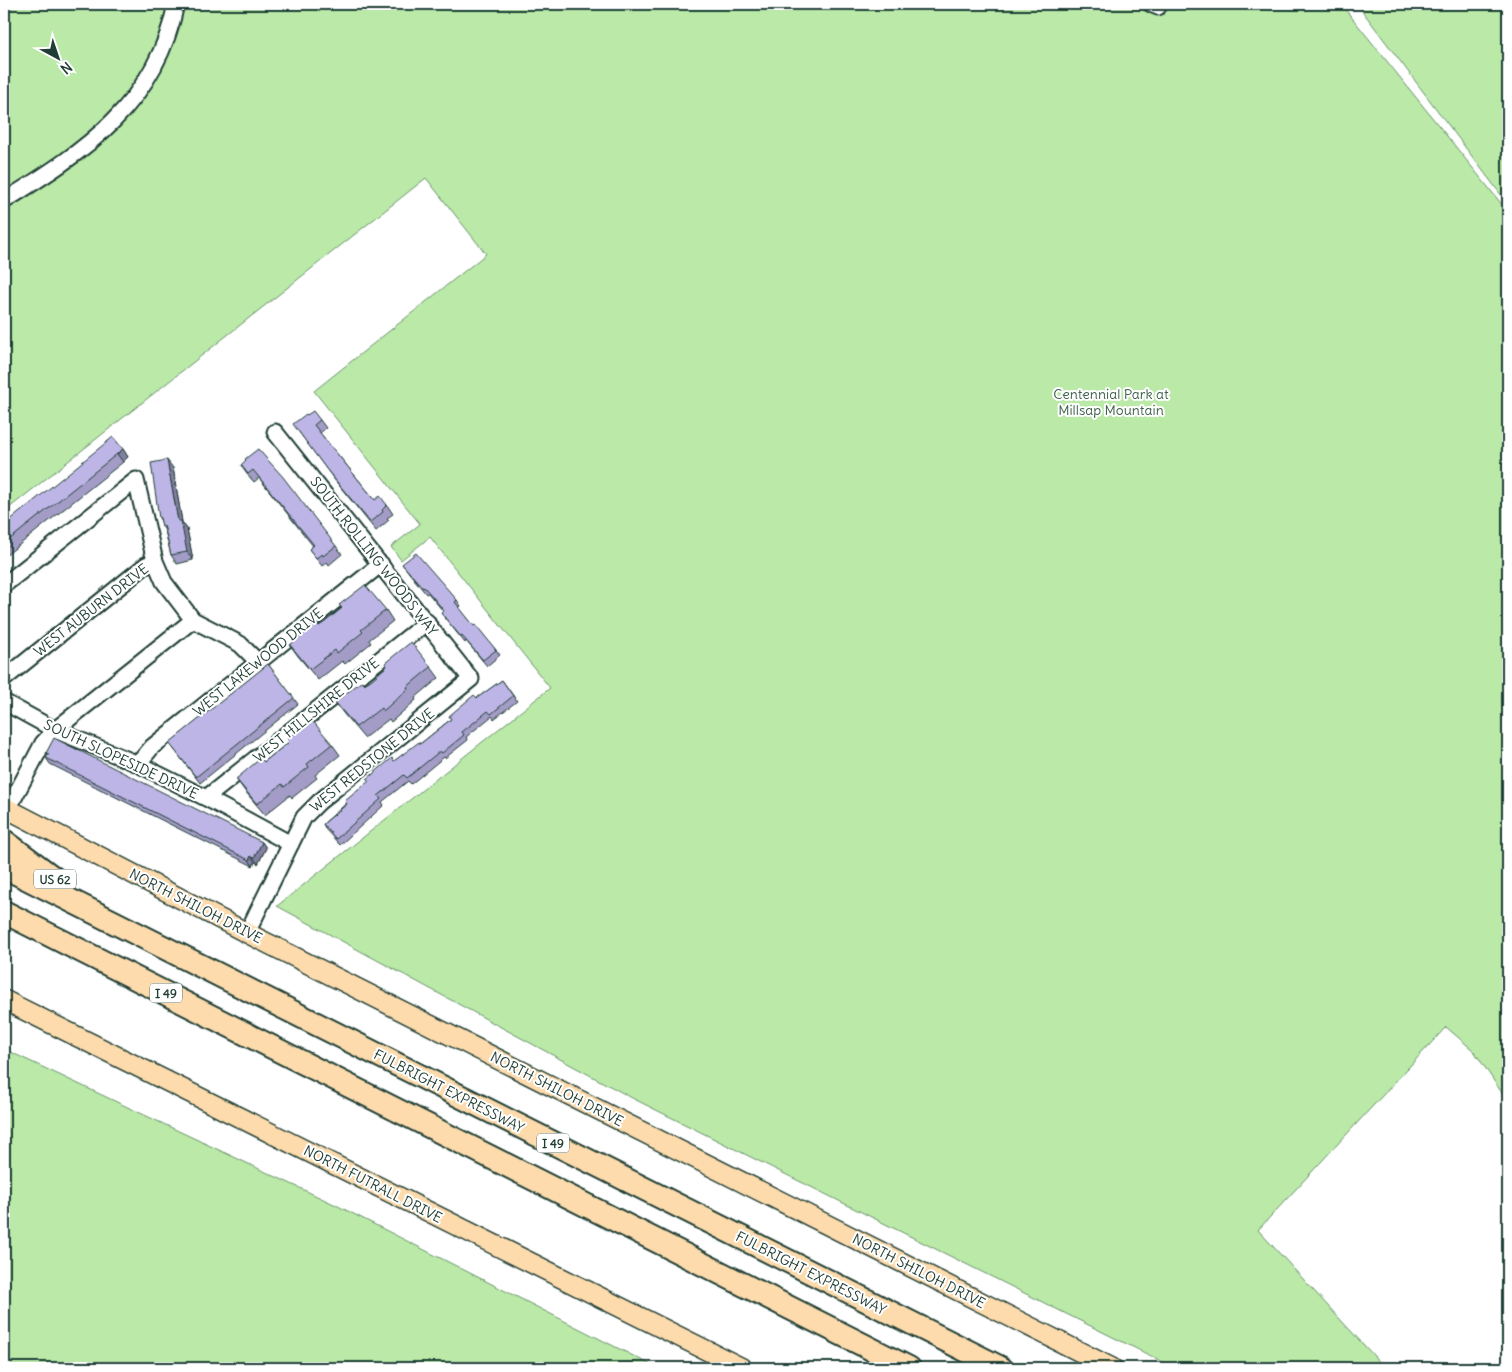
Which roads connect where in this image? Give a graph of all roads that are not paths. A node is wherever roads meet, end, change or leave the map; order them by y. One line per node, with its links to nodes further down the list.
1 (176, 4): 2 (street)
2 (4, 201)
3 (275, 432): 5 (street, SOUTH ROLLING WOODS WAY)
4 (155, 561): 6 (street); 7 (street); 10 (street, WEST AUBURN DRIVE)
5 (381, 564): 8 (street, SOUTH ROLLING WOODS WAY); 9 (street, WEST LAKEWOOD DRIVE)
6 (4, 585)
7 (193, 620): 9 (street); 13 (street)
8 (427, 622): 11 (street, SOUTH ROLLING WOODS WAY); 15 (street, WEST HILLSHIRE DRIVE)
9 (258, 662): 14 (street, WEST LAKEWOOD DRIVE)
10 (4, 679)
11 (471, 680): 18 (street, WEST REDSTONE DRIVE)
12 (4, 702): 13 (street, SOUTH SLOPESIDE DRIVE)
13 (55, 730): 14 (street, SOUTH SLOPESIDE DRIVE); 16 (street)
14 (138, 764): 15 (street, SOUTH SLOPESIDE DRIVE)
15 (206, 798): 18 (street, SOUTH SLOPESIDE DRIVE)
16 (6, 808): 22 (main road, NORTH SHILOH DRIVE)
17 (4, 840): 21 (highway, US 62)
18 (291, 844): 22 (street, WEST REDSTONE DRIVE)
19 (4, 867): 21 (highway, FULBRIGHT EXPRESSWAY / I 49)
20 (4, 912): 25 (highway, I 49)
21 (105, 918): 26 (highway, FULBRIGHT EXPRESSWAY / I 49)
22 (247, 932): 27 (main road, NORTH SHILOH DRIVE)
23 (4, 1000): 24 (main road, NORTH FUTRALL DRIVE)
24 (742, 1368)
25 (909, 1368)
26 (1001, 1368)
27 (1112, 1368)

